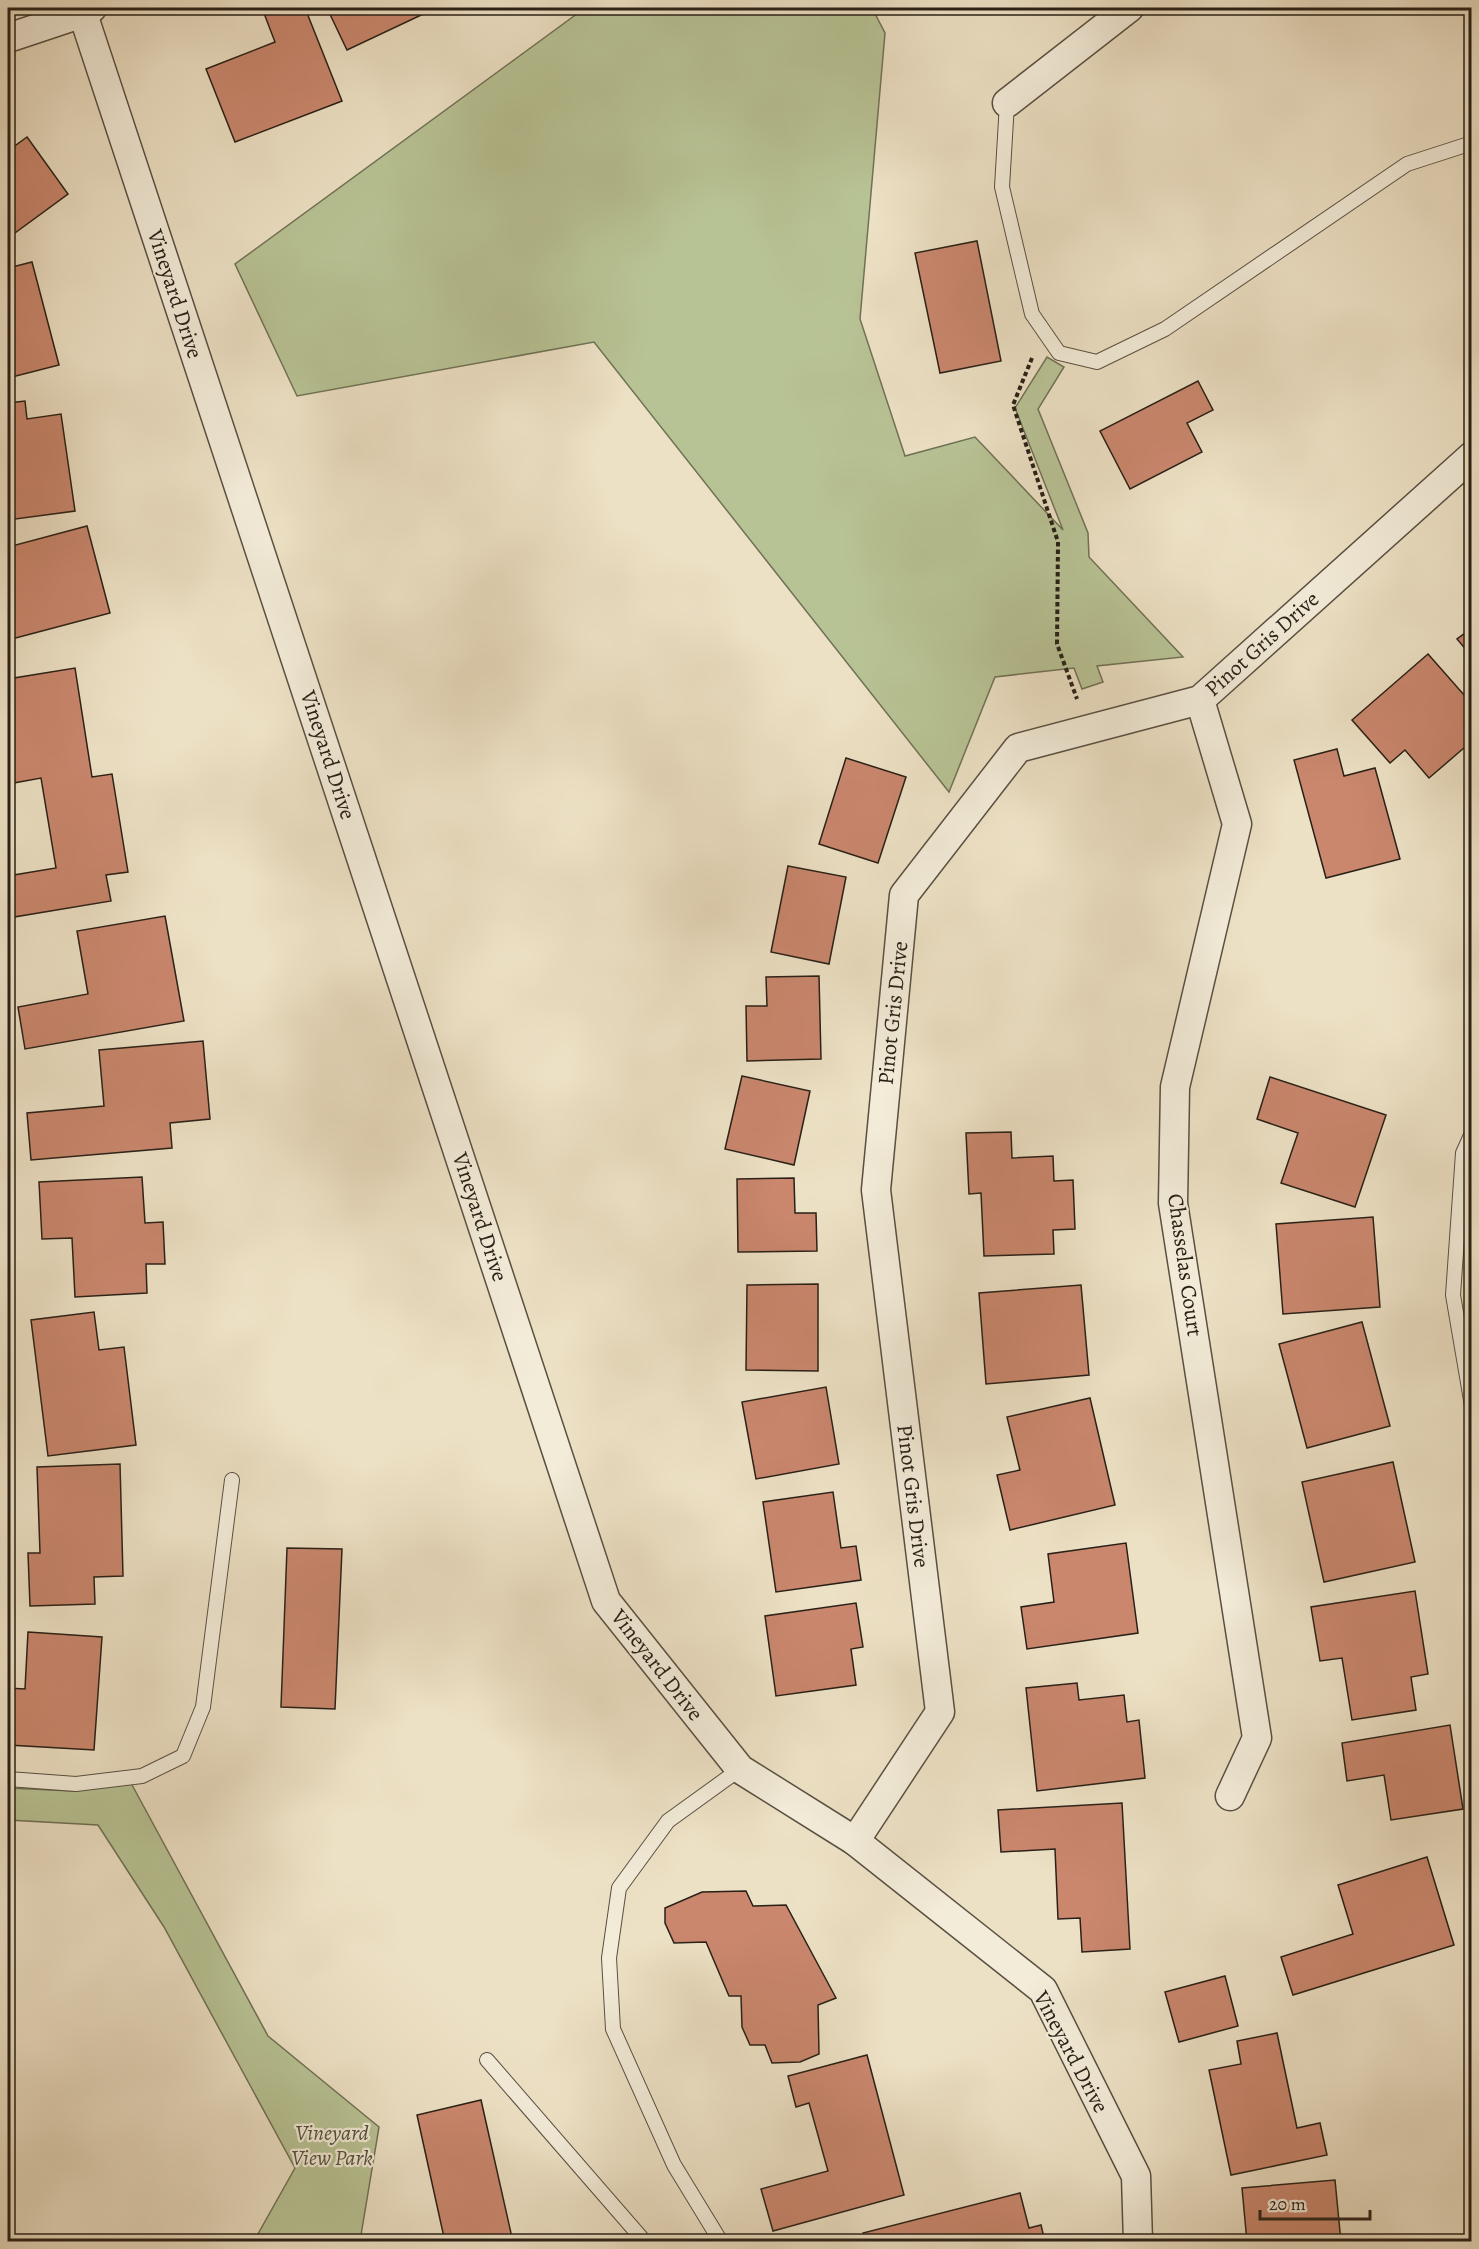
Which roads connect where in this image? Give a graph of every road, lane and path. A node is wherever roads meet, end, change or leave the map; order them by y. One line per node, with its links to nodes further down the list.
1 (1129, 8): 4 (street)
2 (85, 9): 3 (street); 13 (street, Vineyard Drive)
3 (8, 38)
4 (1007, 103): 6 (lane)
5 (1472, 143): 6 (lane)
6 (1044, 330): 9 (path)
7 (1472, 456): 8 (street, Pinot Gris Drive)
8 (1200, 699): 9 (street, Pinot Gris Drive); 15 (street, Chasselas Court)
9 (1088, 729): 16 (street, Pinot Gris Drive)
10 (1472, 1133): 11 (lane)
11 (1472, 1406)
12 (232, 1480): 14 (lane)
13 (740, 1769): 16 (street, Vineyard Drive); 19 (lane)
14 (8, 1779)
15 (1230, 1796)
16 (855, 1841): 20 (street, Vineyard Drive)
17 (487, 2060): 18 (lane)
18 (645, 2241)
19 (721, 2241)
20 (1138, 2241)

